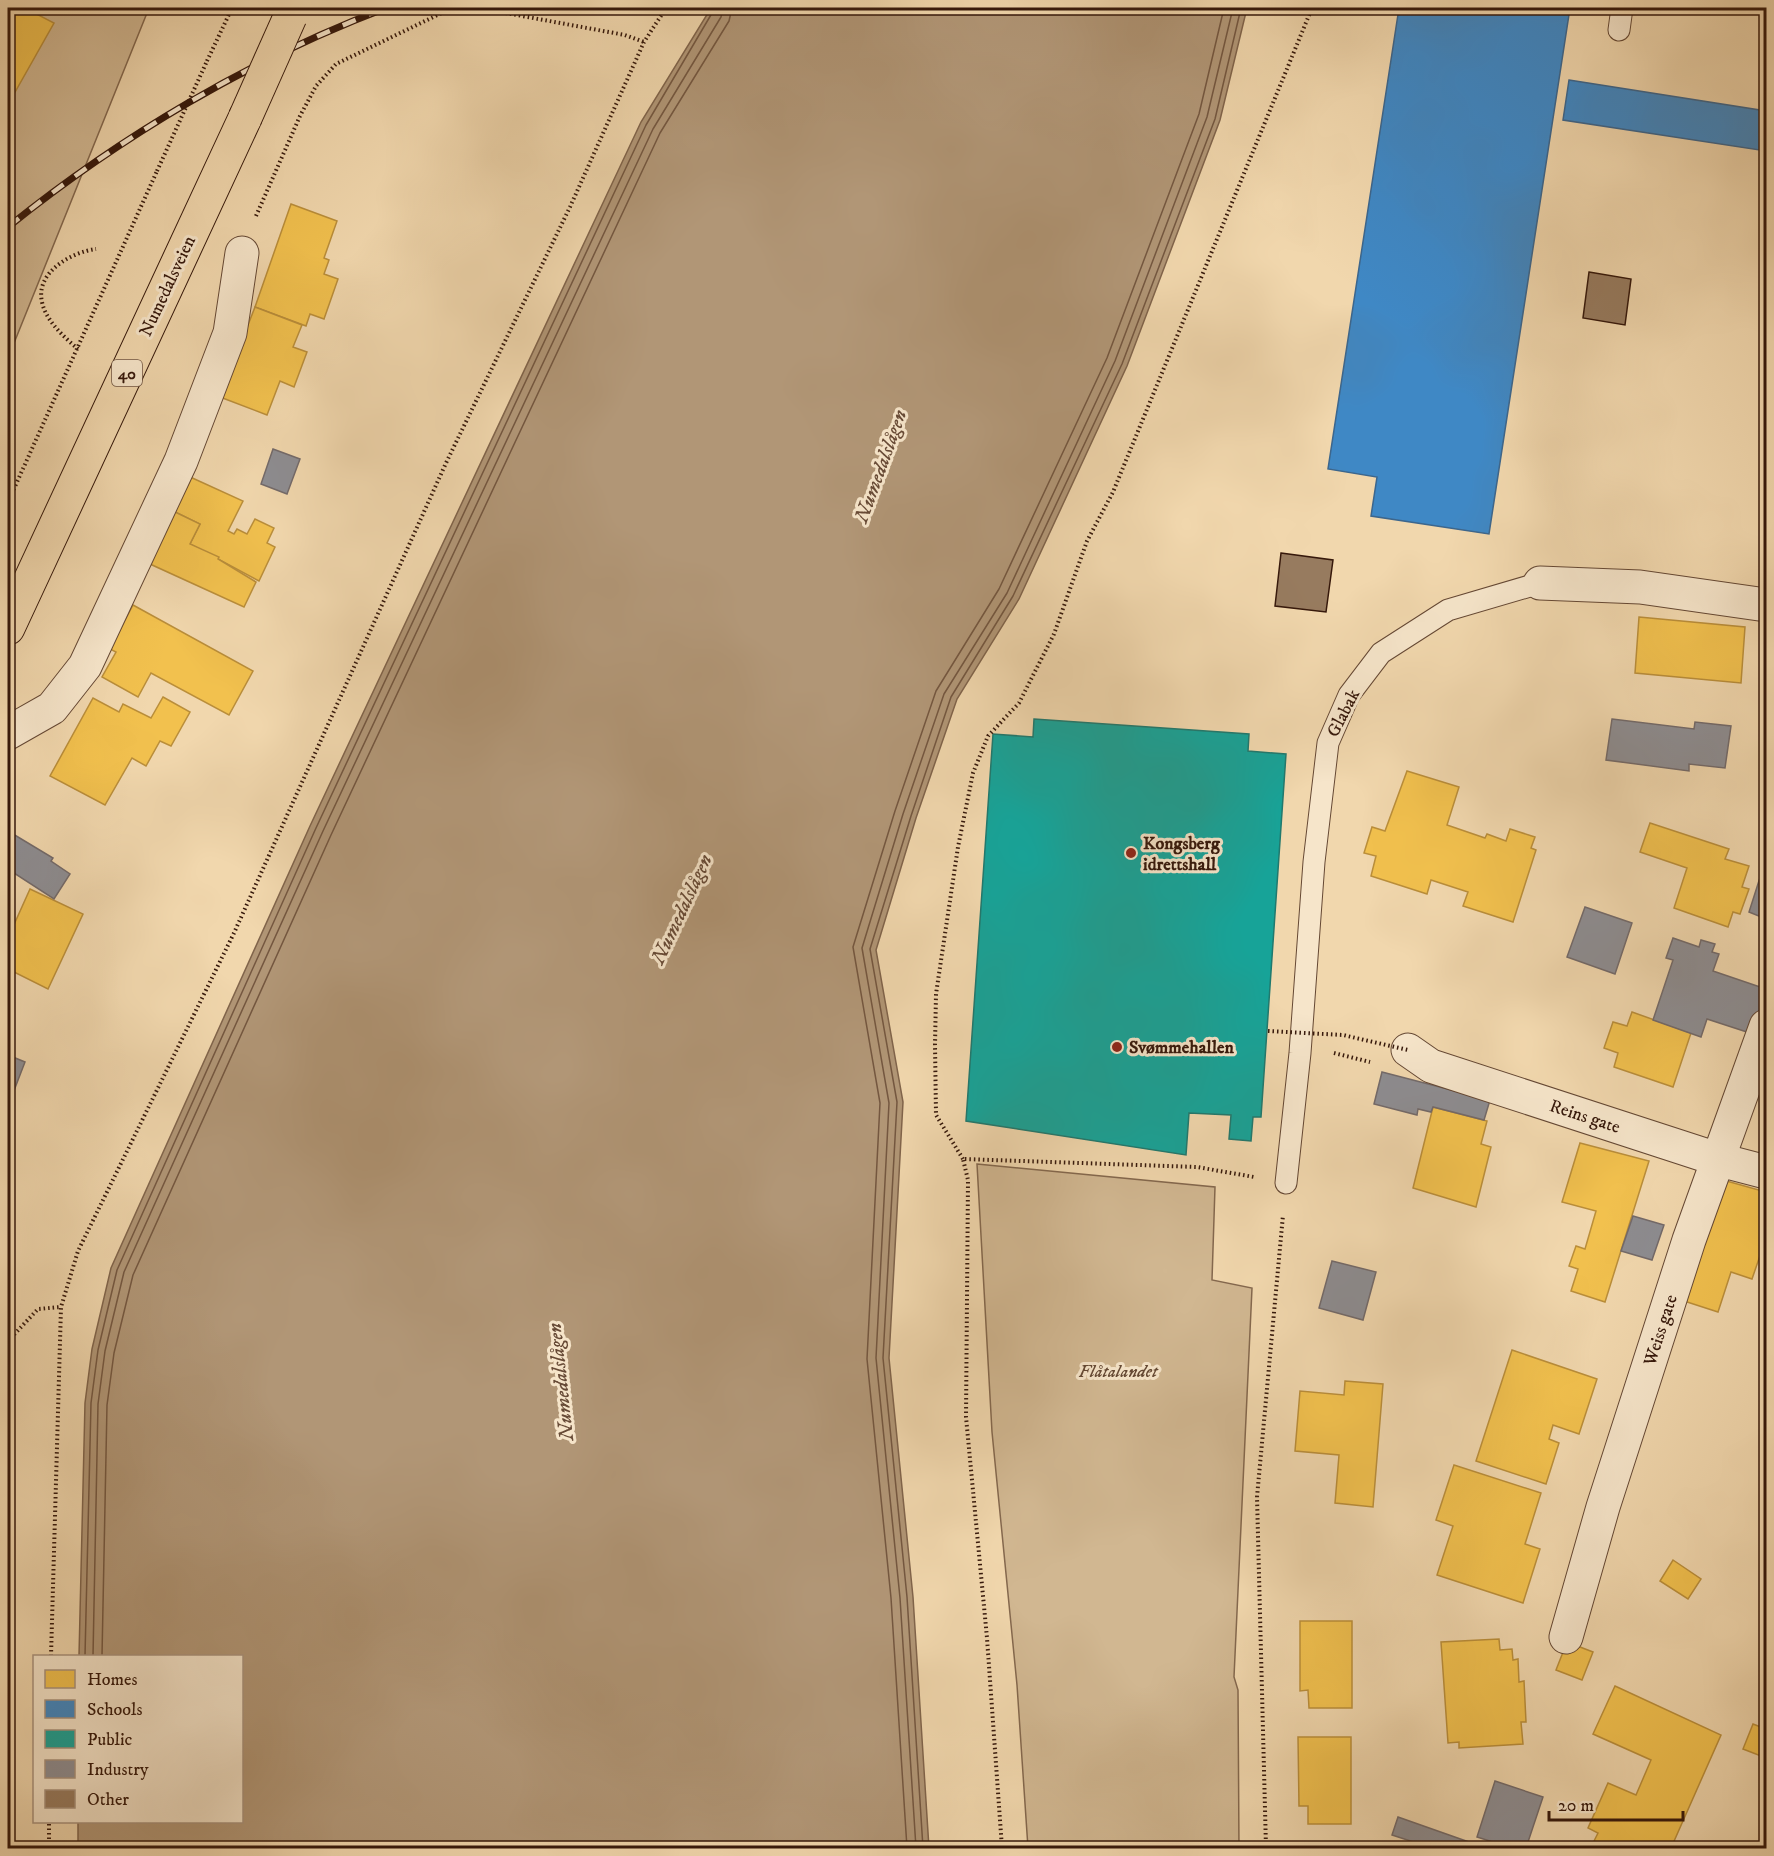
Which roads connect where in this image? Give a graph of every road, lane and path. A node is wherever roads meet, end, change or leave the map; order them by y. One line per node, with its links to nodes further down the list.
1 (232, 8): 12 (path, bridge)
2 (452, 8): 11 (path)
3 (479, 8): 9 (path)
4 (666, 8): 9 (path)
5 (1312, 8): 22 (path)
6 (1622, 8): 8 (lane)
7 (293, 12): 16 (main road, Numedalsveien / 40, bridge)
8 (1618, 30)
9 (644, 42): 26 (path)
10 (96, 249): 12 (path)
11 (242, 253): 17 (street)
12 (78, 350): 13 (path)
13 (8, 502)
14 (1540, 583): 15 (street, Glabak); 20 (lane, Glabak)
15 (1767, 605)
16 (8, 628)
17 (8, 733)
18 (1767, 1026): 23 (street, Weiss gate)
19 (1268, 1031): 21 (path, bridge)
20 (1300, 1053): 21 (path); 25 (lane, Glabak)
21 (1419, 1058): 23 (street, Reins gate)
22 (963, 1159): 25 (path); 32 (path)
23 (1720, 1160): 24 (street, Reins gate); 28 (street, Weiss gate)
24 (1767, 1172)
25 (1286, 1183): 33 (path)
26 (61, 1307): 27 (path); 29 (path)
27 (8, 1341)
28 (1566, 1637)
29 (51, 1655)
30 (49, 1823): 31 (path)
31 (49, 1848)
32 (1002, 1848)
33 (1266, 1848)

